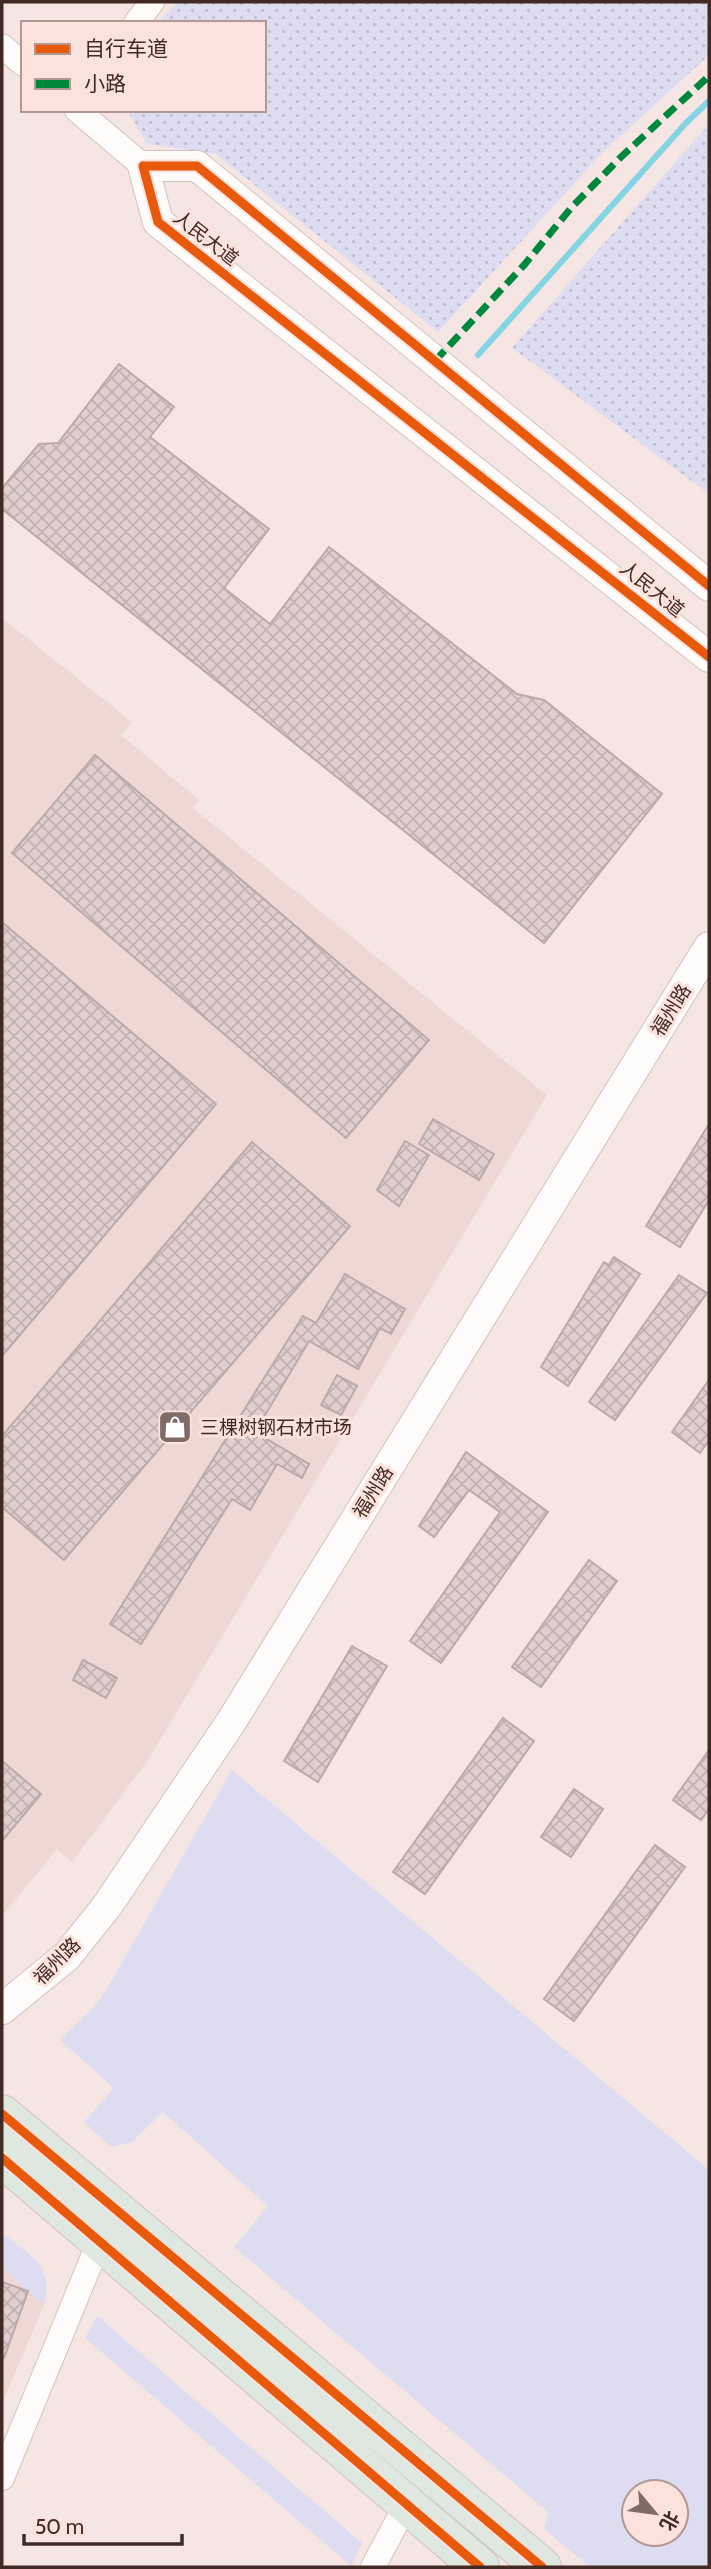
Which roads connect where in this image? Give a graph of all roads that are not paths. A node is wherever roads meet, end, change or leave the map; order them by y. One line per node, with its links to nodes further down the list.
1 (152, 2): 2 (street)
2 (138, 21)
3 (2, 46): 4 (street)
4 (21, 62)
5 (79, 112): 7 (street)
6 (107, 112): 7 (street)
7 (143, 166): 8 (street, 人民大道); 9 (street, 人民大道)
8 (709, 586)
9 (709, 657)
10 (709, 947): 11 (street, 福州路)
11 (2, 2009)
12 (2, 2114): 14 (highway)
13 (2, 2158): 15 (highway)
14 (114, 2208): 15 (street); 20 (highway)
15 (98, 2242): 16 (street); 17 (highway)
16 (2, 2478)
17 (406, 2505): 18 (street); 19 (highway)
18 (373, 2567)
19 (480, 2567)
20 (542, 2567)

